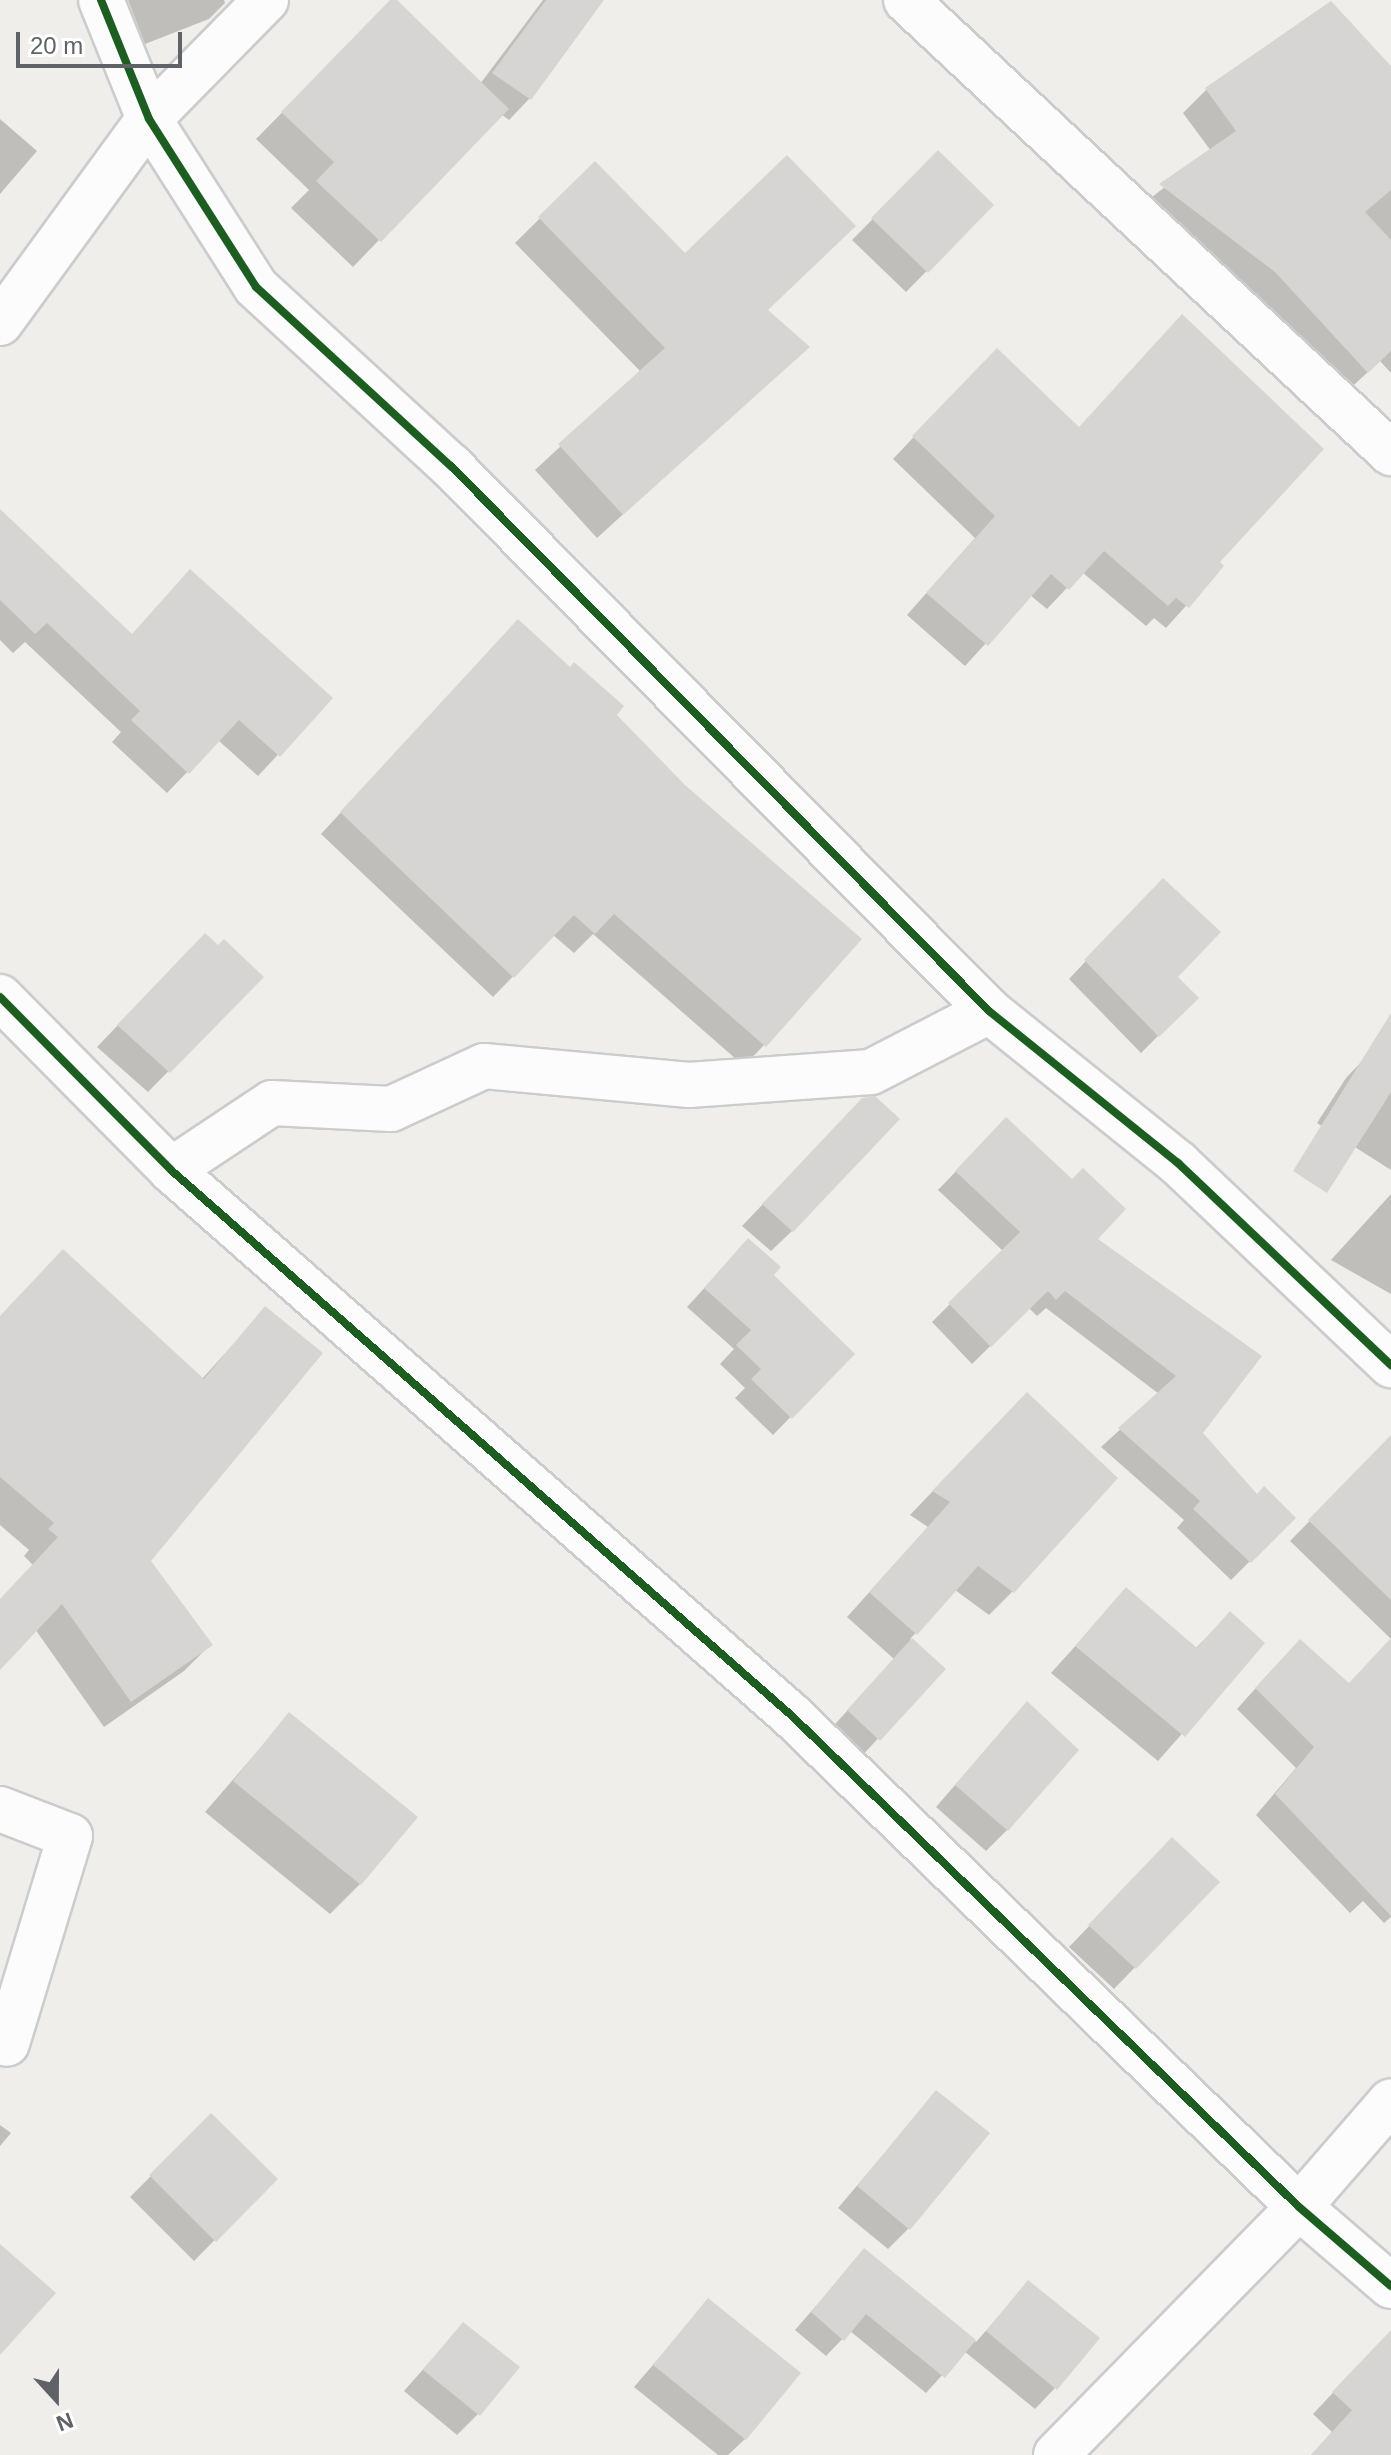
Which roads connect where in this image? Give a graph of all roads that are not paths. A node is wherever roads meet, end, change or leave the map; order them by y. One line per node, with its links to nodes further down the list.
1 (101, 0): 4 (street)
2 (266, 0): 4 (street)
3 (906, 0): 6 (street)
4 (149, 119): 5 (street); 8 (street)
5 (0, 323)
6 (1391, 453)
7 (0, 997): 9 (street)
8 (989, 1011): 9 (street); 10 (street)
9 (171, 1170): 14 (street)
10 (1391, 1365)
11 (0, 1809): 12 (street)
12 (7, 2044)
13 (1391, 2101): 14 (street)
14 (1299, 2207): 15 (street); 16 (street)
15 (1391, 2286)
16 (1056, 2455)

